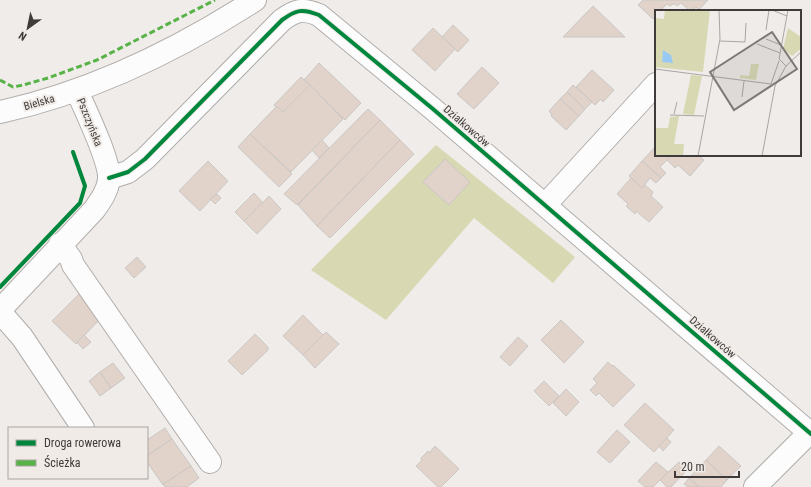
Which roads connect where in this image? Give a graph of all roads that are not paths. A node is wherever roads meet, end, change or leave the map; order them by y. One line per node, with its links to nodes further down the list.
1 (254, 0): 3 (street, Pszczyńska)
2 (655, 85): 6 (street)
3 (77, 91): 4 (street, Bielska); 5 (street, Pszczyńska)
4 (1, 110)
5 (109, 178): 6 (street, Działkowców); 7 (street)
6 (546, 206): 10 (street, Działkowców)
7 (60, 244): 8 (street); 11 (street)
8 (0, 311): 9 (street)
9 (82, 427)
10 (810, 432): 12 (street)
11 (210, 462)
12 (755, 487)

